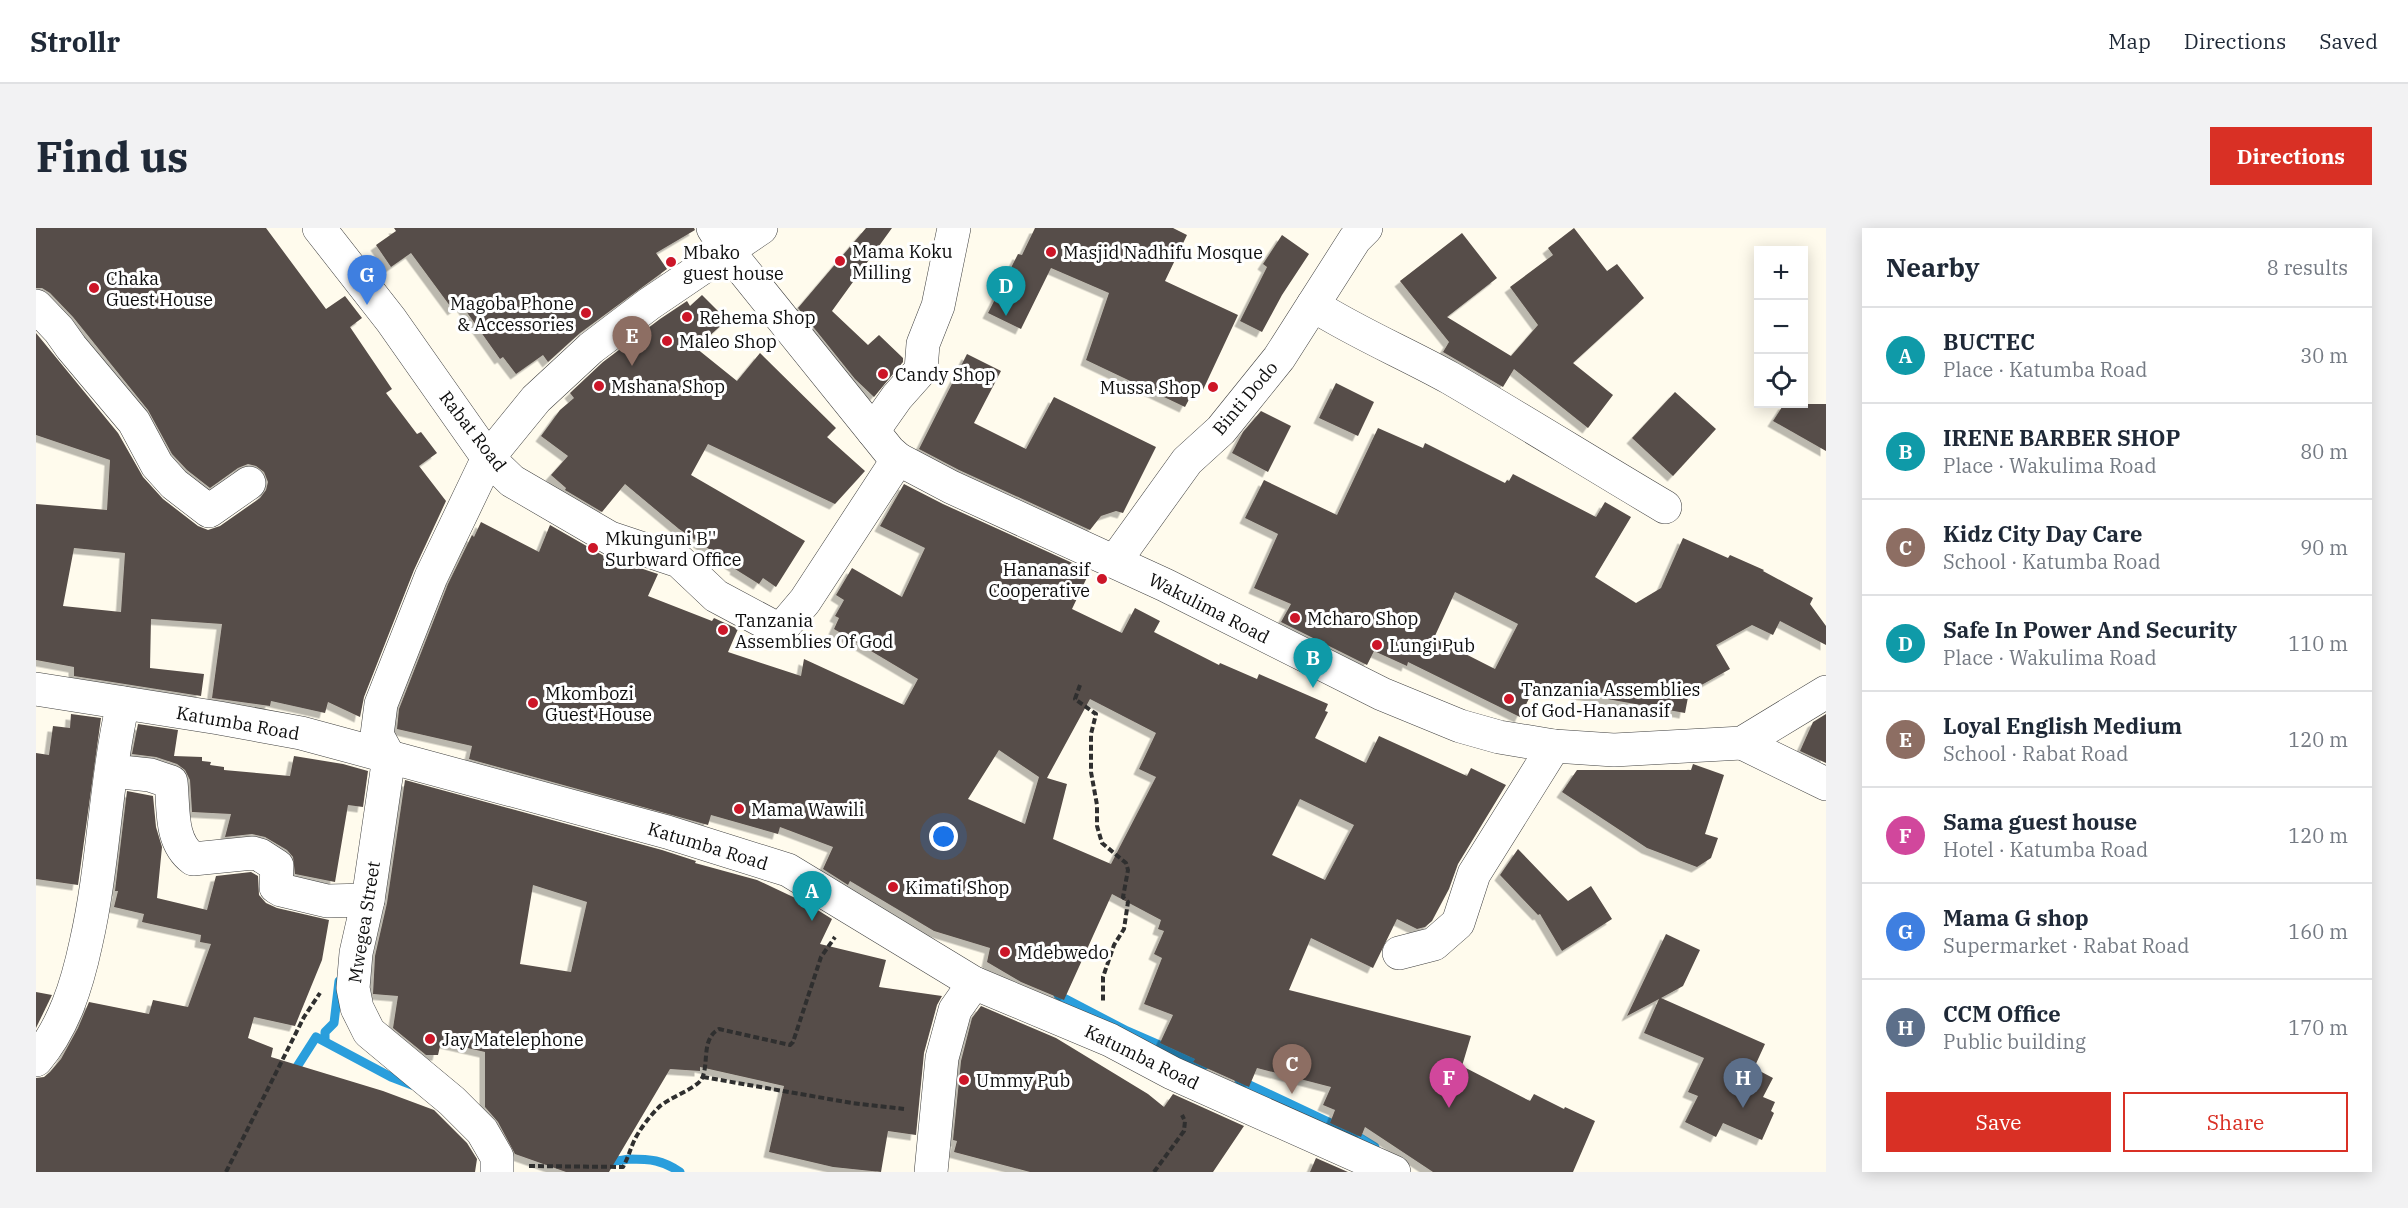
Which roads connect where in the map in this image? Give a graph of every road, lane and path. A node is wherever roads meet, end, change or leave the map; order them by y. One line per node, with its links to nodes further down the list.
1 (320, 228): 9 (street, Rabat Road)
2 (760, 228): 5 (street)
3 (954, 228): 8 (street)
4 (1366, 228): 6 (street, Binti Dodo)
5 (720, 239): 8 (street); 9 (street)
6 (1313, 305): 12 (street); 13 (street, Binti Dodo)
7 (36, 306): 11 (street)
8 (873, 431): 10 (street)
9 (488, 458): 10 (street, Rabat Road); 20 (street)
10 (898, 459): 13 (street, Wakulima Road)
11 (249, 483)
12 (1665, 507)
13 (1115, 561): 19 (street, Wakulima Road)
14 (1080, 685): 28 (path)
15 (36, 689): 17 (street, Katumba Road)
16 (1826, 692): 18 (street, Wakulima Road)
17 (123, 703): 20 (street, Katumba Road); 21 (street)
18 (1742, 744): 19 (street, Wakulima Road); 22 (street, Wakulima Road)
19 (1554, 746): 25 (street)
20 (388, 757): 23 (street, Mwegea Street); 24 (street, Katumba Road)
21 (112, 771): 23 (street); 29 (street)
22 (1826, 784)
23 (368, 900): 27 (street, Mwegea Street)
24 (861, 913): 26 (street, Katumba Road); 31 (path)
25 (1399, 953)
26 (974, 983): 28 (street, Katumba Road); 32 (street)
27 (353, 988): 33 (street, Mwegea Street); 34 (path)
28 (1110, 1040): 30 (street, Katumba Road)
29 (36, 1060)
30 (1172, 1073): 36 (path); 37 (street, Katumba Road)
31 (703, 1077): 32 (path); 33 (path)
32 (936, 1109): 35 (street)
33 (497, 1164)
34 (226, 1172)
35 (931, 1172)
36 (1154, 1172)
37 (1394, 1172)

